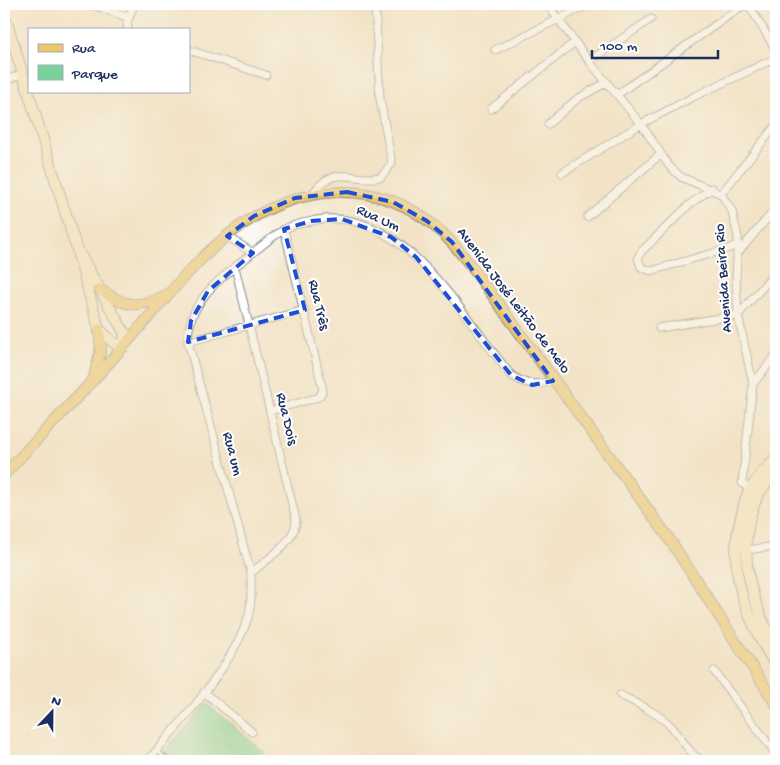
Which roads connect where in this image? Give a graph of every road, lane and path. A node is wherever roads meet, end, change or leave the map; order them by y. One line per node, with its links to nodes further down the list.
1 (91, 4): 10 (street)
2 (134, 4): 10 (street)
3 (374, 4): 29 (street)
4 (547, 4): 9 (street, Avenida Beira Rio)
5 (590, 4): 9 (street)
6 (747, 4): 14 (street); 21 (street)
7 (4, 13): 17 (street)
8 (651, 19): 16 (street)
9 (559, 20): 11 (street, Avenida Beira Rio); 13 (street)
10 (128, 23)
11 (575, 42): 16 (street, Avenida Beira Rio); 22 (street)
12 (190, 50): 18 (street)
13 (494, 50)
14 (776, 50)
15 (776, 58): 24 (street)
16 (589, 61): 20 (street, Avenida Beira Rio)
17 (22, 74): 19 (street); 35 (street)
18 (266, 75)
19 (4, 81)
20 (607, 82): 21 (street, Avenida Beira Rio); 23 (street)
21 (618, 94): 24 (street, Avenida Beira Rio)
22 (491, 109)
23 (548, 124)
24 (642, 124): 26 (street, Avenida Beira Rio); 27 (street)
25 (776, 125): 30 (street)
26 (661, 154): 28 (street, Avenida Beira Rio); 32 (street)
27 (562, 173)
28 (712, 188): 30 (street, Avenida Beira Rio); 36 (street)
29 (314, 193): 34 (main road, Avenida José Leitão de Melo); 51 (main road, Avenida José Leitão de Melo)
30 (721, 194): 36 (street, Avenida Beira Rio)
31 (776, 208): 36 (street)
32 (588, 217)
33 (284, 229): 37 (street, Rua Um); 42 (street, Rua Três); 51 (street, Rua Um)
34 (227, 236): 37 (street); 41 (main road, Avenida José Leitão de Melo)
35 (76, 247): 40 (street); 46 (street)
36 (737, 250): 43 (street, Avenida Beira Rio)
37 (253, 253): 38 (street, Rua Um)
38 (235, 266): 44 (street, Rua Dois); 47 (street, Rua Um)
39 (776, 272): 43 (street)
40 (99, 288): 41 (main road); 48 (street)
41 (171, 292): 48 (main road, Avenida José Leitão de Melo)
42 (305, 310): 44 (street); 53 (street, Rua Três)
43 (738, 315): 45 (street); 52 (street, Avenida Beira Rio)
44 (248, 325): 47 (street); 53 (street, Rua Dois)
45 (659, 328)
46 (99, 329): 48 (street); 50 (main road)
47 (188, 342): 61 (street, Rua um)
48 (124, 345): 50 (main road, Avenida José Leitão de Melo)
49 (776, 355): 52 (street)
50 (94, 379): 56 (main road, Avenida José Leitão de Melo)
51 (553, 381): 67 (main road, Avenida José Leitão de Melo)
52 (753, 384): 57 (street, Avenida Beira Rio)
53 (270, 411): 61 (street, Rua Dois)
54 (776, 458): 57 (street)
55 (776, 472): 57 (street)
56 (4, 475)
57 (753, 493): 58 (street)
58 (742, 529): 60 (street); 63 (street)
59 (776, 546): 60 (street)
60 (747, 550): 62 (street)
61 (251, 572): 65 (street, Rua um)
62 (776, 649)
63 (776, 666)
64 (714, 671): 70 (street)
65 (204, 692): 68 (street); 69 (street, Rua um)
66 (620, 695): 73 (street)
67 (776, 704)
68 (252, 732)
69 (156, 751): 71 (street, Rua um); 72 (lane)
70 (776, 754)
71 (147, 761)
72 (169, 761)
73 (702, 761)

